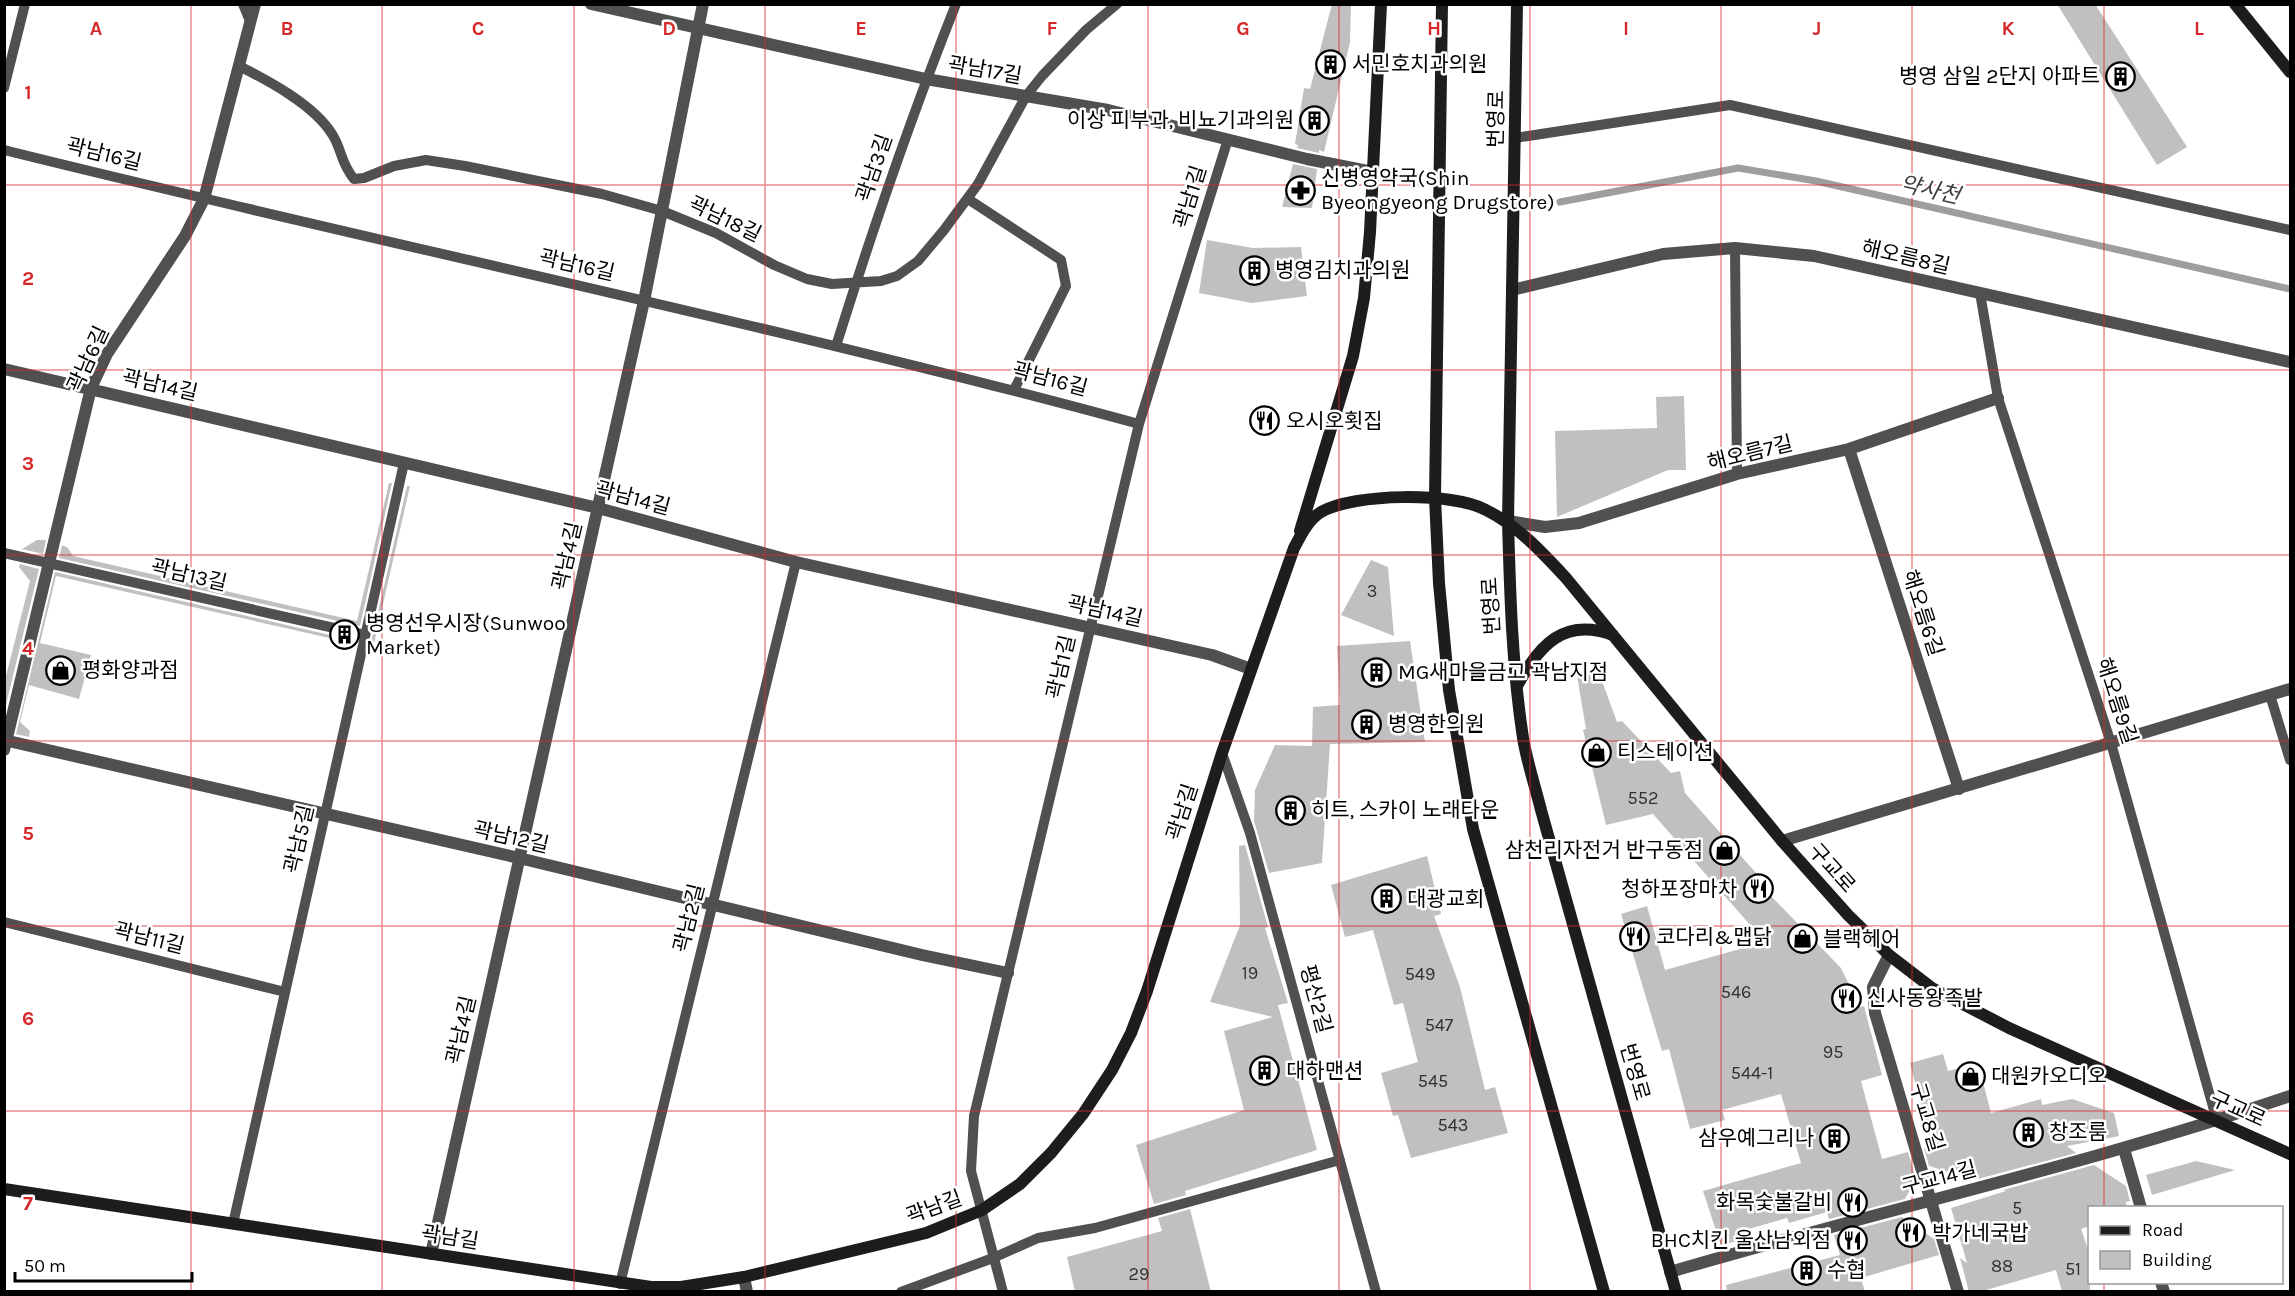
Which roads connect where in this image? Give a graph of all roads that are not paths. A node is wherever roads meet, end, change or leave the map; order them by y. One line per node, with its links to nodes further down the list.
1 (25, 4): 18 (lane)
2 (243, 4): 13 (lane)
3 (255, 4): 13 (street, 곽남6길)
4 (591, 4): 12 (street, 곽남17길)
5 (703, 4): 14 (street, 곽남4길)
6 (956, 4): 17 (lane, 곽남3길)
7 (1117, 4): 19 (lane, 곽남18길)
8 (1381, 4): 23 (main road)
9 (1442, 4): 43 (main road)
10 (1517, 4): 20 (main road, 번영로)
11 (2235, 4): 16 (main road)
12 (609, 6): 14 (street, 곽남17길)
13 (250, 21): 15 (street, 곽남6길)
14 (699, 27): 17 (street, 곽남17길); 26 (street, 곽남4길)
15 (239, 66): 24 (street, 곽남6길); 26 (lane, 곽남18길)
16 (2290, 72)
17 (926, 80): 19 (street, 곽남17길); 29 (lane, 곽남3길)
18 (4, 88)
19 (1026, 96): 21 (street, 곽남17길); 25 (lane, 곽남18길)
20 (1515, 138): 27 (lane); 30 (main road, 번영로)
21 (1228, 139): 23 (street, 곽남17길); 39 (lane, 곽남1길)
22 (4, 150): 24 (lane, 곽남16길)
23 (1373, 172): 46 (main road)
24 (204, 199): 32 (lane, 곽남16길); 36 (street, 곽남6길)
25 (968, 199): 29 (lane, 곽남18길); 37 (lane)
26 (662, 211): 29 (lane, 곽남18길); 32 (street, 곽남4길)
27 (2290, 230)
28 (1735, 248): 30 (street, 해오름8길); 31 (street, 해오름8길); 42 (lane)
29 (855, 283): 33 (lane, 곽남3길)
30 (1512, 290): 45 (main road, 번영로)
31 (1980, 293): 34 (street, 해오름8길); 38 (lane, 해오름9길)
32 (644, 301): 33 (lane, 곽남16길); 44 (street, 곽남4길)
33 (836, 346): 37 (lane, 곽남16길)
34 (2290, 362)
35 (4, 369): 36 (street, 곽남14길)
36 (92, 388): 41 (street, 곽남14길); 49 (street, 곽남6길)
37 (1014, 390): 39 (lane, 곽남16길)
38 (1998, 398): 40 (street, 해오름7길); 57 (lane, 해오름9길)
39 (1139, 424): 50 (lane, 곽남1길)
40 (1849, 450): 42 (street, 해오름7길); 61 (street, 해오름6길)
41 (404, 464): 44 (street, 곽남14길); 51 (lane, 곽남5길)
42 (1737, 474): 45 (street, 해오름7길)
43 (1435, 498): 45 (main road, 구교로); 46 (main road, 곽남길); 89 (main road)
44 (598, 508): 48 (street, 곽남14길); 64 (street, 곽남4길)
45 (1508, 521): 52 (main road, 구교로); 54 (main road, 번영로)
46 (1294, 548): 53 (main road, 곽남길)
47 (4, 554): 49 (lane, 곽남13길)
48 (796, 562): 50 (street, 곽남14길); 65 (lane, 곽남2길)
49 (49, 564): 51 (lane, 곽남13길); 58 (street, 곽남6길)
50 (1090, 627): 53 (street, 곽남14길); 68 (lane, 곽남1길)
51 (365, 635): 62 (lane, 곽남5길)
52 (1613, 635): 54 (main road); 63 (main road, 구교로)
53 (1251, 669): 59 (main road, 곽남길)
54 (1516, 687): 82 (main road, 번영로)
55 (2290, 689): 56 (street)
56 (2270, 695): 57 (street); 60 (lane)
57 (2111, 743): 61 (street); 71 (lane, 해오름9길)
58 (5, 744): 62 (street, 곽남12길)
59 (1222, 753): 74 (lane, 평산2길); 78 (main road, 곽남길)
60 (2290, 760)
61 (1959, 789): 63 (street)
62 (324, 815): 64 (street, 곽남12길); 69 (lane, 곽남5길)
63 (1782, 841): 67 (main road, 구교로)
64 (519, 858): 65 (street, 곽남12길); 80 (street, 곽남4길)
65 (713, 904): 68 (street, 곽남12길); 84 (lane, 곽남2길)
66 (4, 922): 69 (lane, 곽남11길)
67 (1889, 955): 71 (main road, 구교로); 76 (street, 구교8길)
68 (1008, 973): 78 (lane, 곽남1길)
69 (285, 992): 79 (lane, 곽남5길)
70 (2290, 1096): 71 (street, 구교14길)
71 (2217, 1121): 72 (street, 구교14길); 73 (main road, 구교로)
72 (2124, 1149): 76 (street, 구교14길); 77 (street)
73 (2290, 1154)
74 (1340, 1160): 81 (lane); 88 (lane, 평산2길)
75 (4, 1189): 79 (main road, 곽남길)
76 (1932, 1201): 82 (street, 구교14길); 91 (street, 구교8길)
77 (2140, 1206)
78 (982, 1210): 81 (lane, 곽남1길); 83 (main road, 곽남길)
79 (233, 1224): 80 (main road, 곽남길)
80 (431, 1254): 84 (main road, 곽남길)
81 (993, 1258): 86 (lane); 87 (lane, 곽남1길)
82 (1671, 1272): 90 (main road, 번영로)
83 (744, 1277): 84 (main road, 곽남길); 85 (street)
84 (620, 1284)
85 (747, 1292)
86 (901, 1292)
87 (1003, 1292)
88 (1376, 1292)
89 (1604, 1292)
90 (1676, 1292)
91 (1958, 1292)

